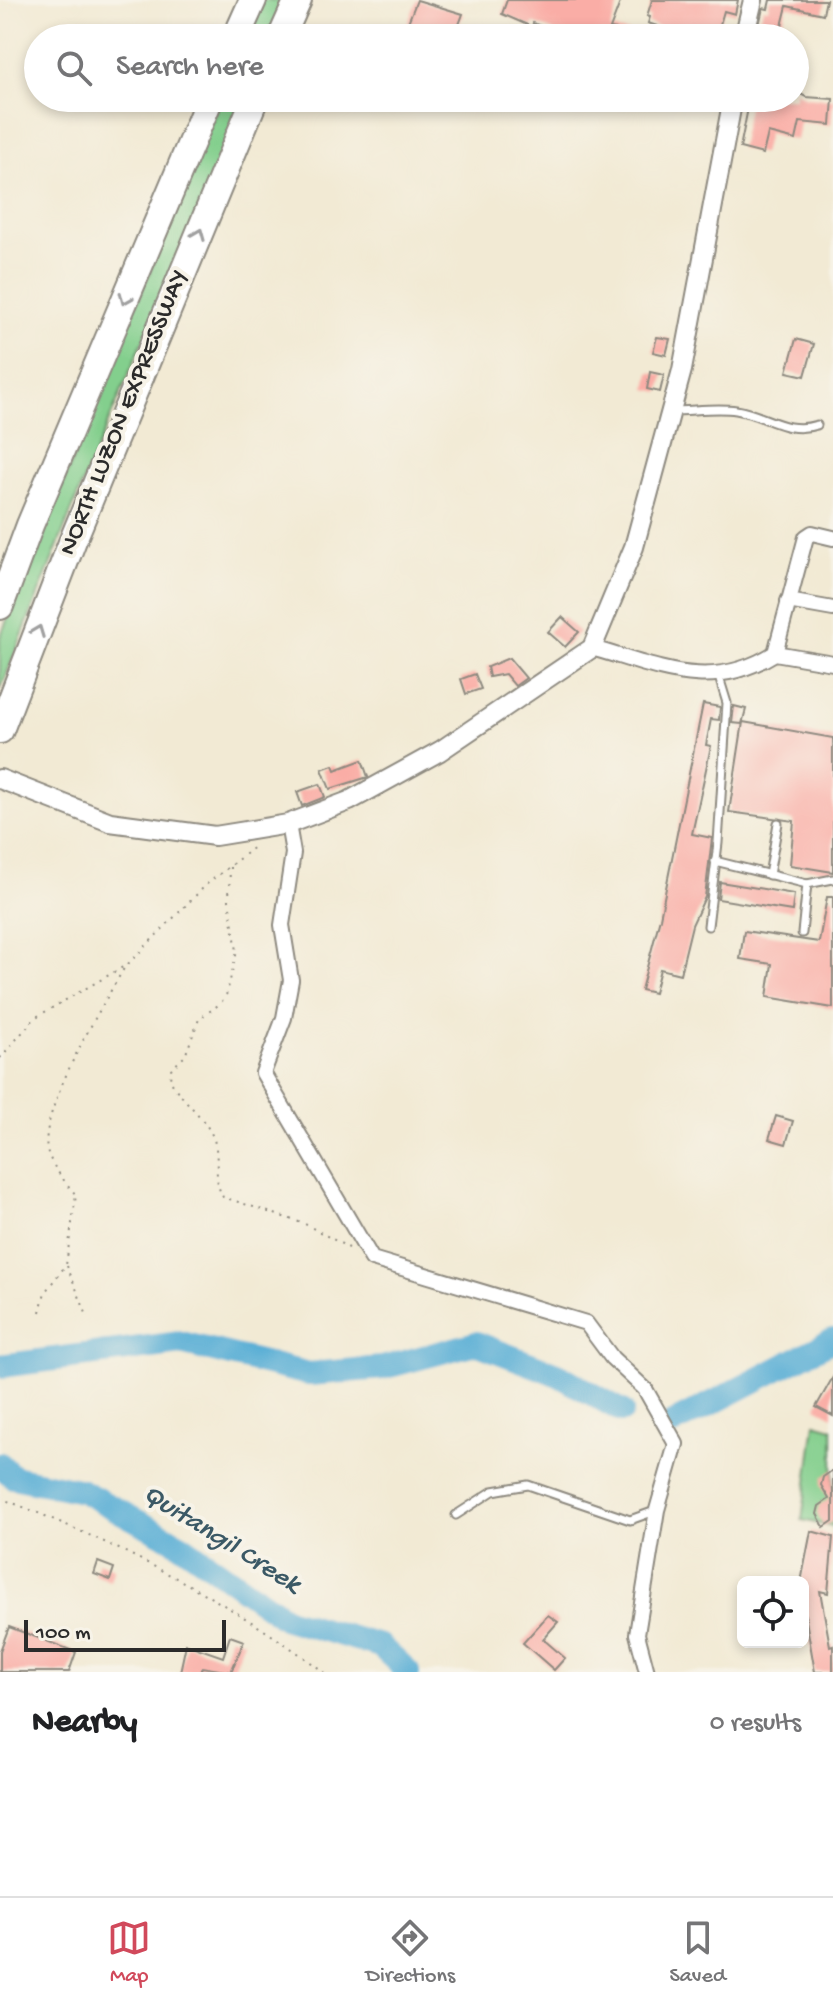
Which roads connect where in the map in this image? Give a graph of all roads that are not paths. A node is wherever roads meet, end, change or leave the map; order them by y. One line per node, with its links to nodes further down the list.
1 (253, 0): 4 (highway)
2 (298, 0): 5 (highway)
3 (753, 0): 6 (street)
4 (242, 24)
5 (287, 24)
6 (747, 24)
7 (204, 112): 15 (highway, NORTH LUZON EXPRESSWAY, one-way to 15)
8 (249, 112): 21 (highway, NORTH LUZON EXPRESSWAY, one-way to 8)
9 (730, 112): 10 (street)
10 (670, 411): 11 (lane); 17 (street)
11 (817, 425)
12 (833, 538): 13 (street)
13 (788, 601): 16 (street); 18 (street)
14 (833, 603): 16 (street)
15 (0, 606)
16 (833, 609)
17 (592, 648): 20 (street); 24 (street)
18 (775, 653): 19 (street); 20 (street)
19 (833, 663)
20 (719, 677): 25 (lane)
21 (0, 730)
22 (0, 779): 24 (street)
23 (778, 823): 26 (lane)
24 (288, 824): 31 (street)
25 (715, 861): 26 (lane); 29 (lane)
26 (769, 875): 28 (lane)
27 (833, 879): 28 (lane)
28 (807, 884): 30 (lane)
29 (708, 926)
30 (802, 933)
31 (657, 1510): 32 (lane); 33 (street)
32 (456, 1515)
33 (647, 1672)

